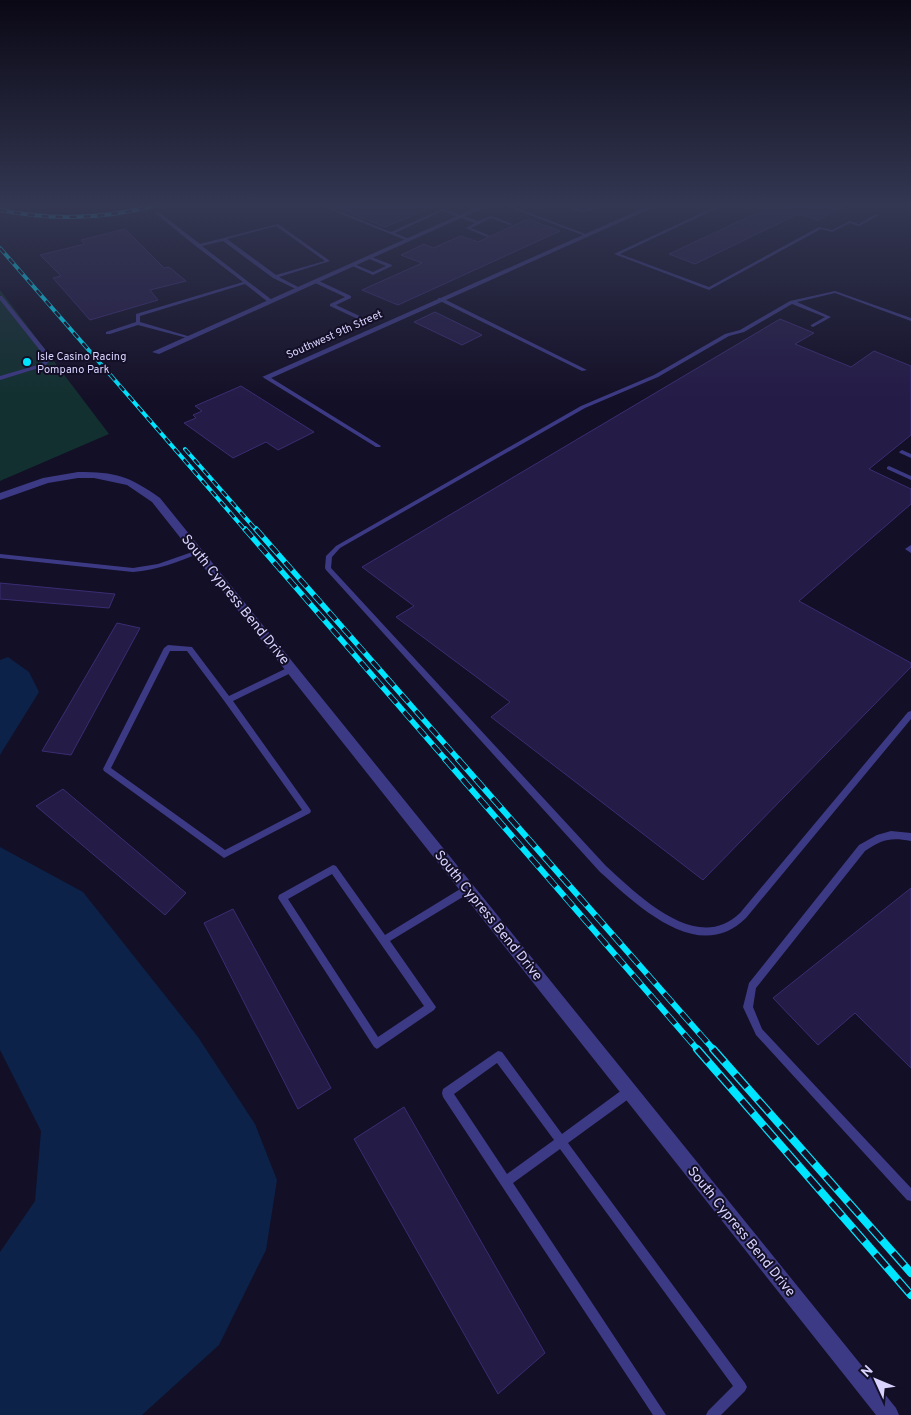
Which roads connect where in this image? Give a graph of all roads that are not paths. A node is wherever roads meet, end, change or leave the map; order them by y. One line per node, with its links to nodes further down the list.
1 (228, 270): 12 (lane)
2 (266, 270): 10 (lane)
3 (298, 270): 10 (lane)
4 (341, 270): 11 (street)
5 (363, 270): 6 (lane)
6 (381, 270)
7 (506, 270): 15 (street, Southwest 9th Street)
8 (659, 270): 9 (lane)
9 (744, 270)
10 (275, 277): 13 (lane)
11 (315, 282): 13 (street); 18 (lane)
12 (244, 283): 16 (lane); 20 (lane)
13 (298, 289): 16 (street)
14 (0, 297): 27 (lane)
15 (440, 299): 25 (lane); 26 (street, Southwest 9th Street)
16 (270, 301): 23 (street)
17 (792, 302): 19 (lane); 21 (lane); 40 (lane)
18 (364, 320)
19 (911, 320)
20 (138, 323): 22 (lane); 23 (lane)
21 (813, 326)
22 (108, 333)
23 (188, 338): 24 (street)
24 (156, 352)
25 (584, 370)
26 (266, 377): 28 (lane)
27 (0, 378)
28 (378, 446)
29 (902, 452): 30 (lane)
30 (911, 456)
31 (890, 468): 32 (lane)
32 (911, 478)
33 (0, 497): 36 (street, South Cypress Bend Drive)
34 (911, 547): 35 (lane)
35 (911, 551)
36 (198, 552): 37 (lane); 38 (street, South Cypress Bend Drive)
37 (0, 556)
38 (292, 669): 39 (lane); 42 (street, South Cypress Bend Drive)
39 (228, 700): 39 (lane)
40 (911, 714)
41 (911, 837): 47 (lane)
42 (468, 889): 43 (lane); 44 (street, South Cypress Bend Drive)
43 (384, 940): 43 (lane)
44 (630, 1091): 45 (lane); 50 (street, South Cypress Bend Drive)
45 (562, 1141): 46 (lane); 46 (lane); 49 (lane)
46 (507, 1181): 48 (lane)
47 (911, 1196)
48 (660, 1415)
49 (712, 1415)
50 (889, 1415)

